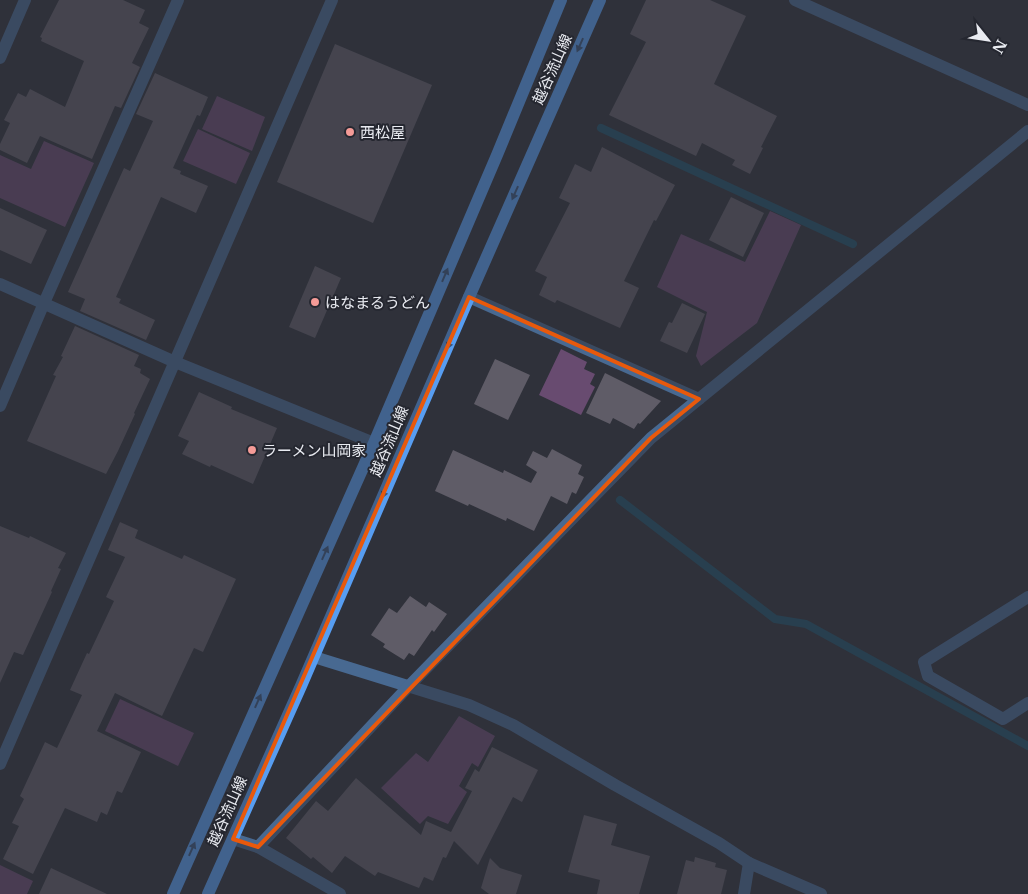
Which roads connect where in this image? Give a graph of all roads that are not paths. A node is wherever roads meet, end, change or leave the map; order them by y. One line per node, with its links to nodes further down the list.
1 (25, 0): 7 (street)
2 (178, 0): 12 (street)
3 (332, 0): 13 (street)
4 (561, 0): 16 (main road, 越谷流山線, one-way to 4)
5 (600, 0): 11 (main road, 越谷流山線, one-way to 11)
6 (795, 0): 8 (street)
7 (0, 58)
8 (1028, 105)
9 (1028, 131): 14 (street)
10 (0, 284): 12 (street)
11 (469, 297): 14 (street); 18 (main road, 越谷流山線, one-way to 18)
12 (44, 303): 13 (street); 15 (street)
13 (175, 362): 16 (street); 21 (street)
14 (699, 399): 19 (street)
15 (0, 406)
16 (374, 443): 25 (main road, 越谷流山線, one-way to 16)
17 (1028, 597): 20 (street)
18 (314, 657): 19 (street); 22 (main road, 越谷流山線)
19 (410, 686): 23 (street); 24 (street)
20 (1028, 703)
21 (0, 764)
22 (232, 839): 23 (street); 26 (main road, 越谷流山線)
23 (258, 846): 27 (street)
24 (749, 863): 28 (street); 29 (street)
25 (172, 894)
26 (208, 894)
27 (340, 894)
28 (744, 894)
29 (821, 894)

